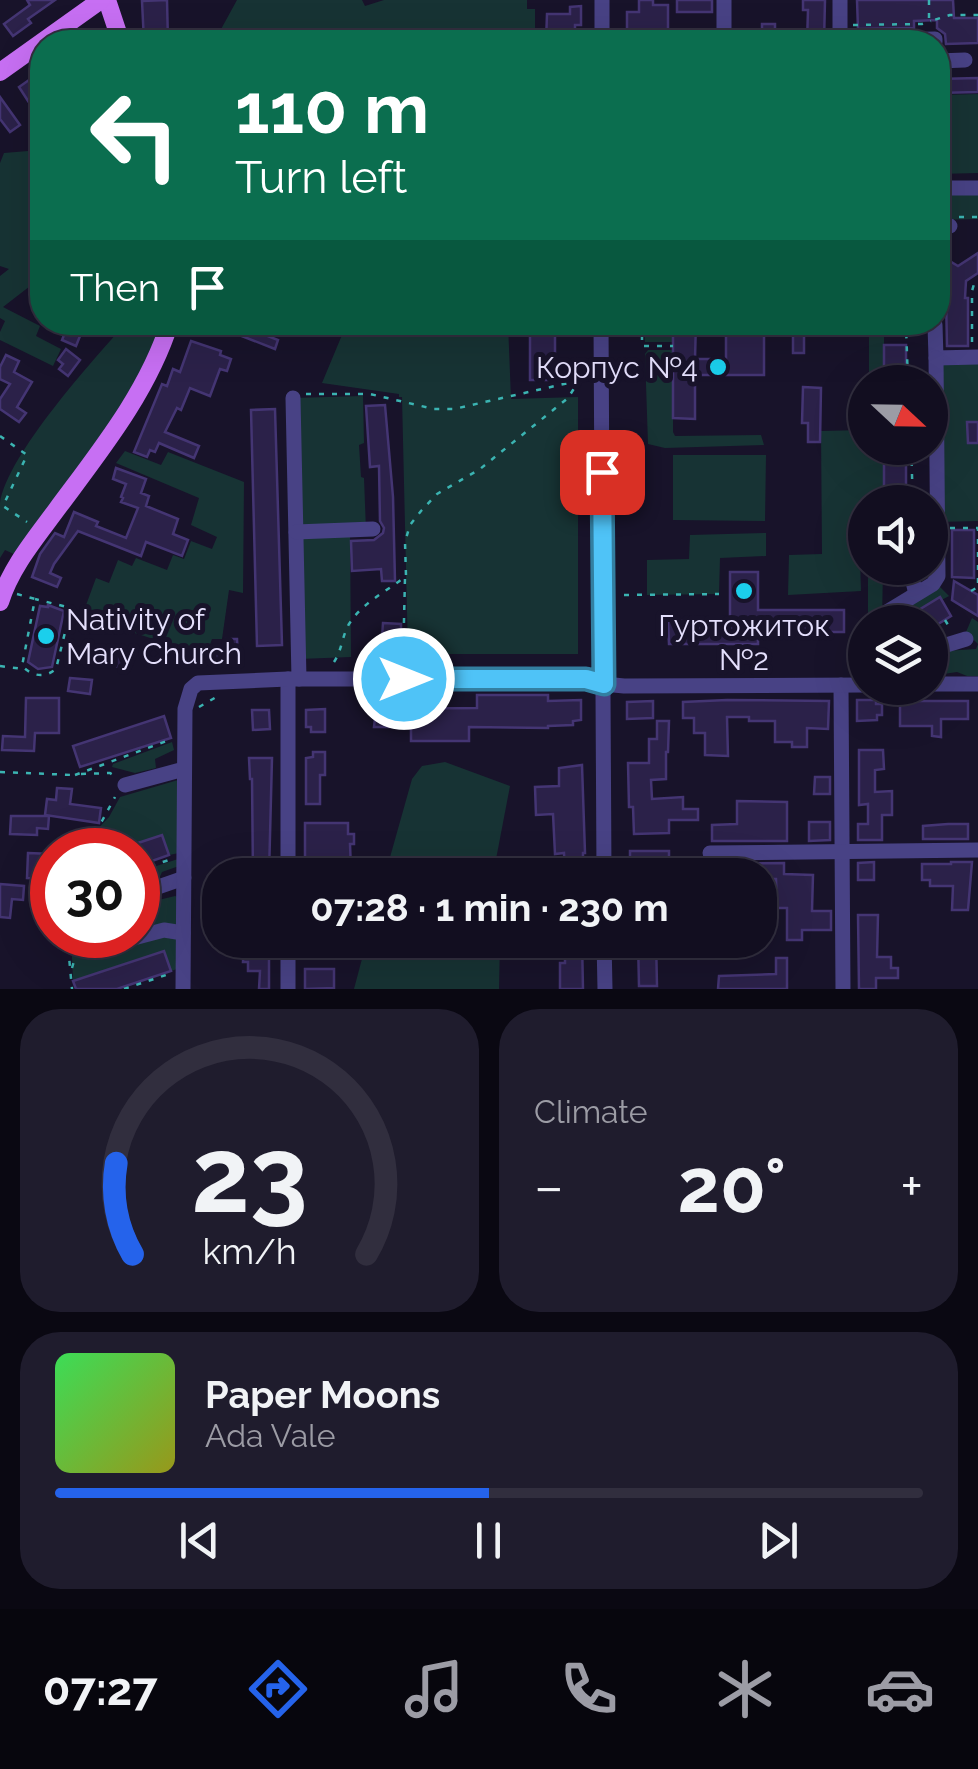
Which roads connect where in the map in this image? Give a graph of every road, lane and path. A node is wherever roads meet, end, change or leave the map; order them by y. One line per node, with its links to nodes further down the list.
1 (104, 0): 9 (main road); 10 (main road)
2 (602, 0): 11 (street)
3 (724, 0): 12 (street)
4 (840, 0): 13 (street)
5 (929, 0): 7 (path)
6 (978, 15): 7 (path)
7 (932, 21): 8 (path)
8 (850, 26)
9 (61, 30)
10 (116, 30)
11 (602, 30)
12 (724, 30)
13 (840, 30)
14 (30, 51): 17 (main road)
15 (965, 60): 16 (street)
16 (950, 61)
17 (0, 72)
18 (950, 188): 19 (street)
19 (978, 188)
20 (978, 282): 27 (path)
21 (165, 335): 35 (main road)
22 (601, 335): 58 (street)
23 (642, 335): 26 (path)
24 (906, 335): 29 (path)
25 (935, 335): 28 (street)
26 (673, 346)
27 (975, 353): 28 (street)
28 (936, 358): 34 (street)
29 (907, 365)
30 (585, 370): 31 (path)
31 (579, 381): 32 (path); 38 (path)
32 (299, 396): 37 (street)
33 (0, 436): 35 (path)
34 (935, 485)
35 (41, 530): 46 (main road)
36 (373, 530): 37 (street)
37 (296, 532): 57 (street)
38 (406, 576): 53 (path); 54 (path)
39 (914, 585): 44 (street)
40 (931, 585): 44 (street)
41 (978, 587): 42 (path)
42 (971, 591)
43 (720, 594): 45 (path)
44 (916, 594): 48 (street)
45 (624, 595)
46 (8, 598): 47 (path)
47 (35, 599): 56 (path); 56 (path)
48 (898, 605)
49 (948, 625): 50 (path)
50 (951, 630)
51 (966, 639): 52 (street)
52 (948, 644)
53 (334, 662)
54 (403, 662)
55 (0, 666): 56 (path)
56 (25, 669)
57 (294, 678): 58 (street); 65 (street); 75 (street)
58 (604, 684): 61 (street); 76 (street)
59 (948, 684): 60 (street)
60 (978, 684)
61 (841, 685): 62 (street); 73 (street)
62 (848, 685)
63 (181, 736): 64 (path)
64 (110, 762): 67 (path); 68 (path)
65 (184, 770): 69 (street); 78 (street)
66 (0, 772): 68 (path)
67 (110, 773): 68 (path); 69 (path); 69 (path)
68 (74, 775)
69 (119, 787): 70 (path)
70 (95, 828)
71 (978, 850): 73 (street)
72 (710, 852): 73 (street)
73 (842, 853): 93 (street)
74 (180, 857): 77 (path)
75 (289, 858)
76 (604, 858)
77 (160, 863)
78 (184, 878): 79 (street); 81 (street)
79 (160, 886)
80 (160, 931): 81 (street)
81 (184, 933): 90 (street)
82 (69, 958): 87 (path)
83 (74, 958): 87 (path)
84 (288, 958): 91 (street)
85 (604, 958): 92 (street)
86 (180, 971): 89 (path)
87 (70, 972): 88 (path)
88 (72, 989)
89 (124, 989)
90 (183, 989)
91 (288, 989)
92 (605, 989)
93 (843, 989)

